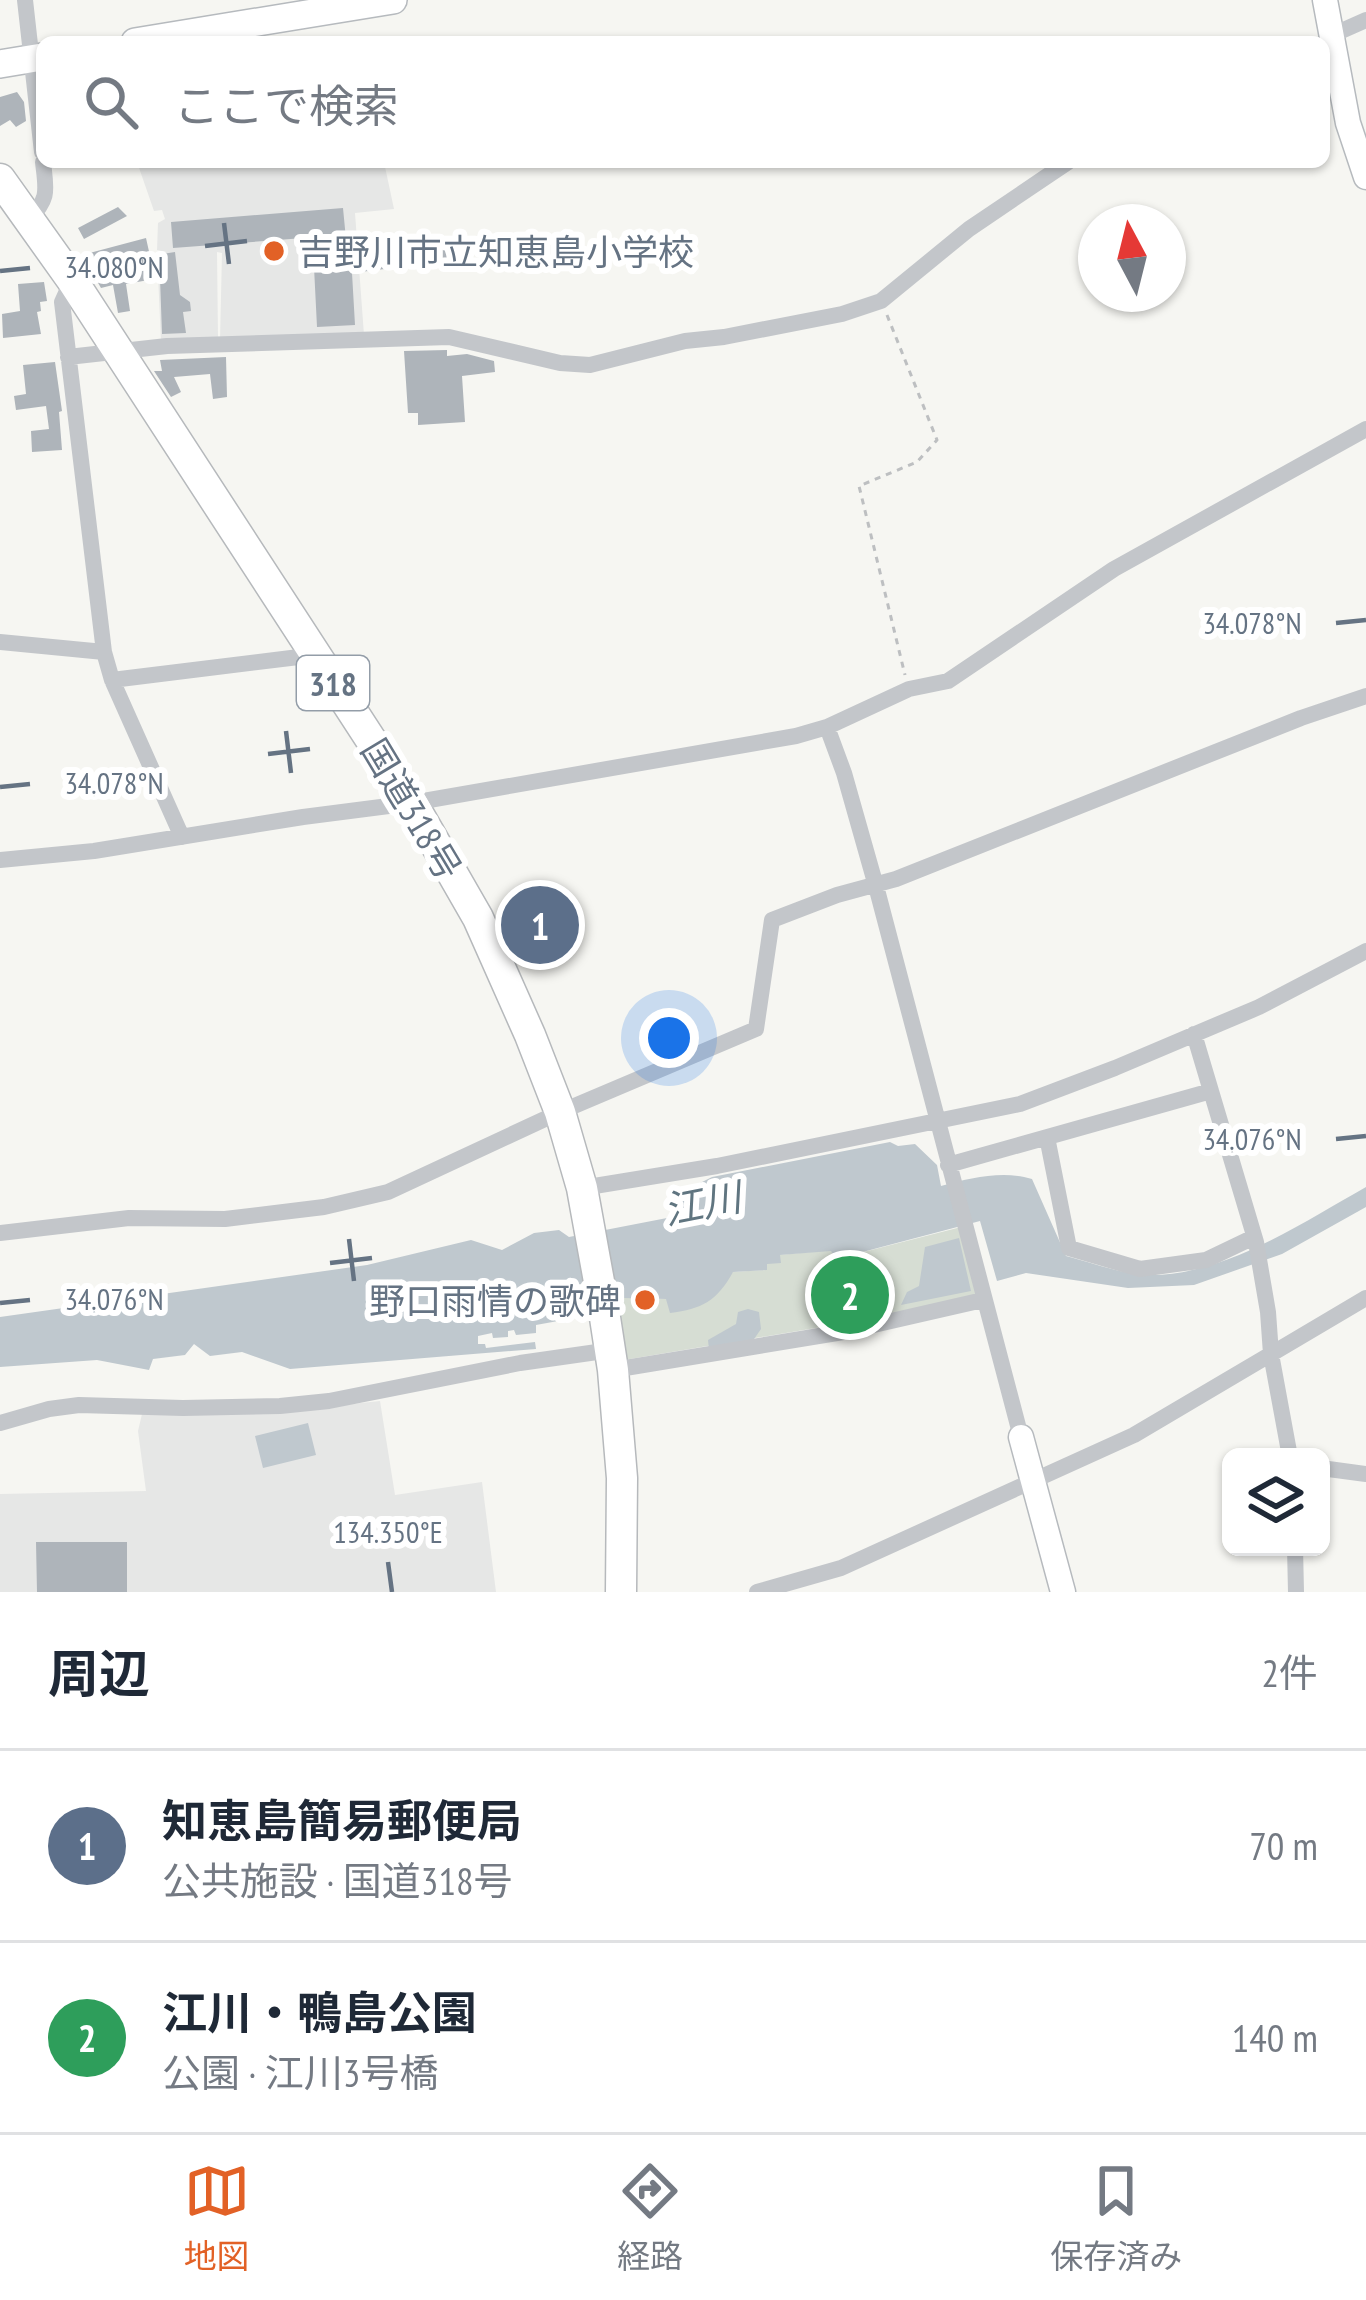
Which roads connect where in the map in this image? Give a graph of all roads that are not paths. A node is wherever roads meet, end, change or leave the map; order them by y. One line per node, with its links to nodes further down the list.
1 (25, 0): 7 (street)
2 (393, 0): 5 (main road)
3 (1325, 0): 6 (street)
4 (1366, 20): 6 (street)
5 (172, 36)
6 (1330, 36): 10 (street)
7 (36, 53)
8 (36, 58): 9 (main road)
9 (0, 64)
10 (1331, 73): 13 (street)
11 (44, 168): 15 (street)
12 (1059, 168): 17 (street)
13 (1366, 177)
14 (2, 187): 15 (highway, 国道318号 / 318)
15 (29, 219): 16 (highway, 国道318号 / 318)
16 (72, 280): 17 (highway, 国道318号 / 318); 18 (street)
17 (118, 351): 18 (street); 22 (highway, 国道318号 / 318)
18 (68, 358): 21 (street)
19 (1366, 429): 25 (street)
20 (0, 643): 21 (street)
21 (104, 652): 23 (street)
22 (315, 655): 23 (street); 26 (highway, 国道318号 / 318)
23 (112, 680): 27 (street)
24 (1366, 696): 29 (street)
25 (827, 727): 26 (street); 29 (street)
26 (412, 803): 27 (street); 33 (highway, 国道318号 / 318)
27 (182, 837): 28 (street)
28 (0, 860)
29 (876, 886): 33 (street); 34 (street)
30 (1366, 951): 31 (street)
31 (1194, 1034): 32 (street); 34 (street)
32 (1211, 1091): 35 (street); 39 (street)
33 (560, 1112): 37 (highway, 国道318号 / 318); 38 (street)
34 (937, 1124): 36 (street); 37 (street)
35 (1047, 1137): 36 (street); 39 (street)
36 (949, 1170): 41 (street)
37 (582, 1188): 43 (highway, 国道318号 / 318)
38 (0, 1233)
39 (1255, 1240): 42 (street)
40 (1366, 1298): 42 (street)
41 (983, 1300): 43 (street); 45 (street)
42 (1271, 1354): 46 (street); 49 (street)
43 (612, 1360): 44 (street); 51 (highway, 国道318号 / 318)
44 (0, 1423)
45 (1021, 1437): 49 (street)
46 (1288, 1448)
47 (1330, 1469): 48 (street)
48 (1366, 1474)
49 (1033, 1480): 52 (street); 53 (street)
50 (1295, 1556): 54 (street)
51 (621, 1592)
52 (757, 1592)
53 (1063, 1592)
54 (1296, 1592)

